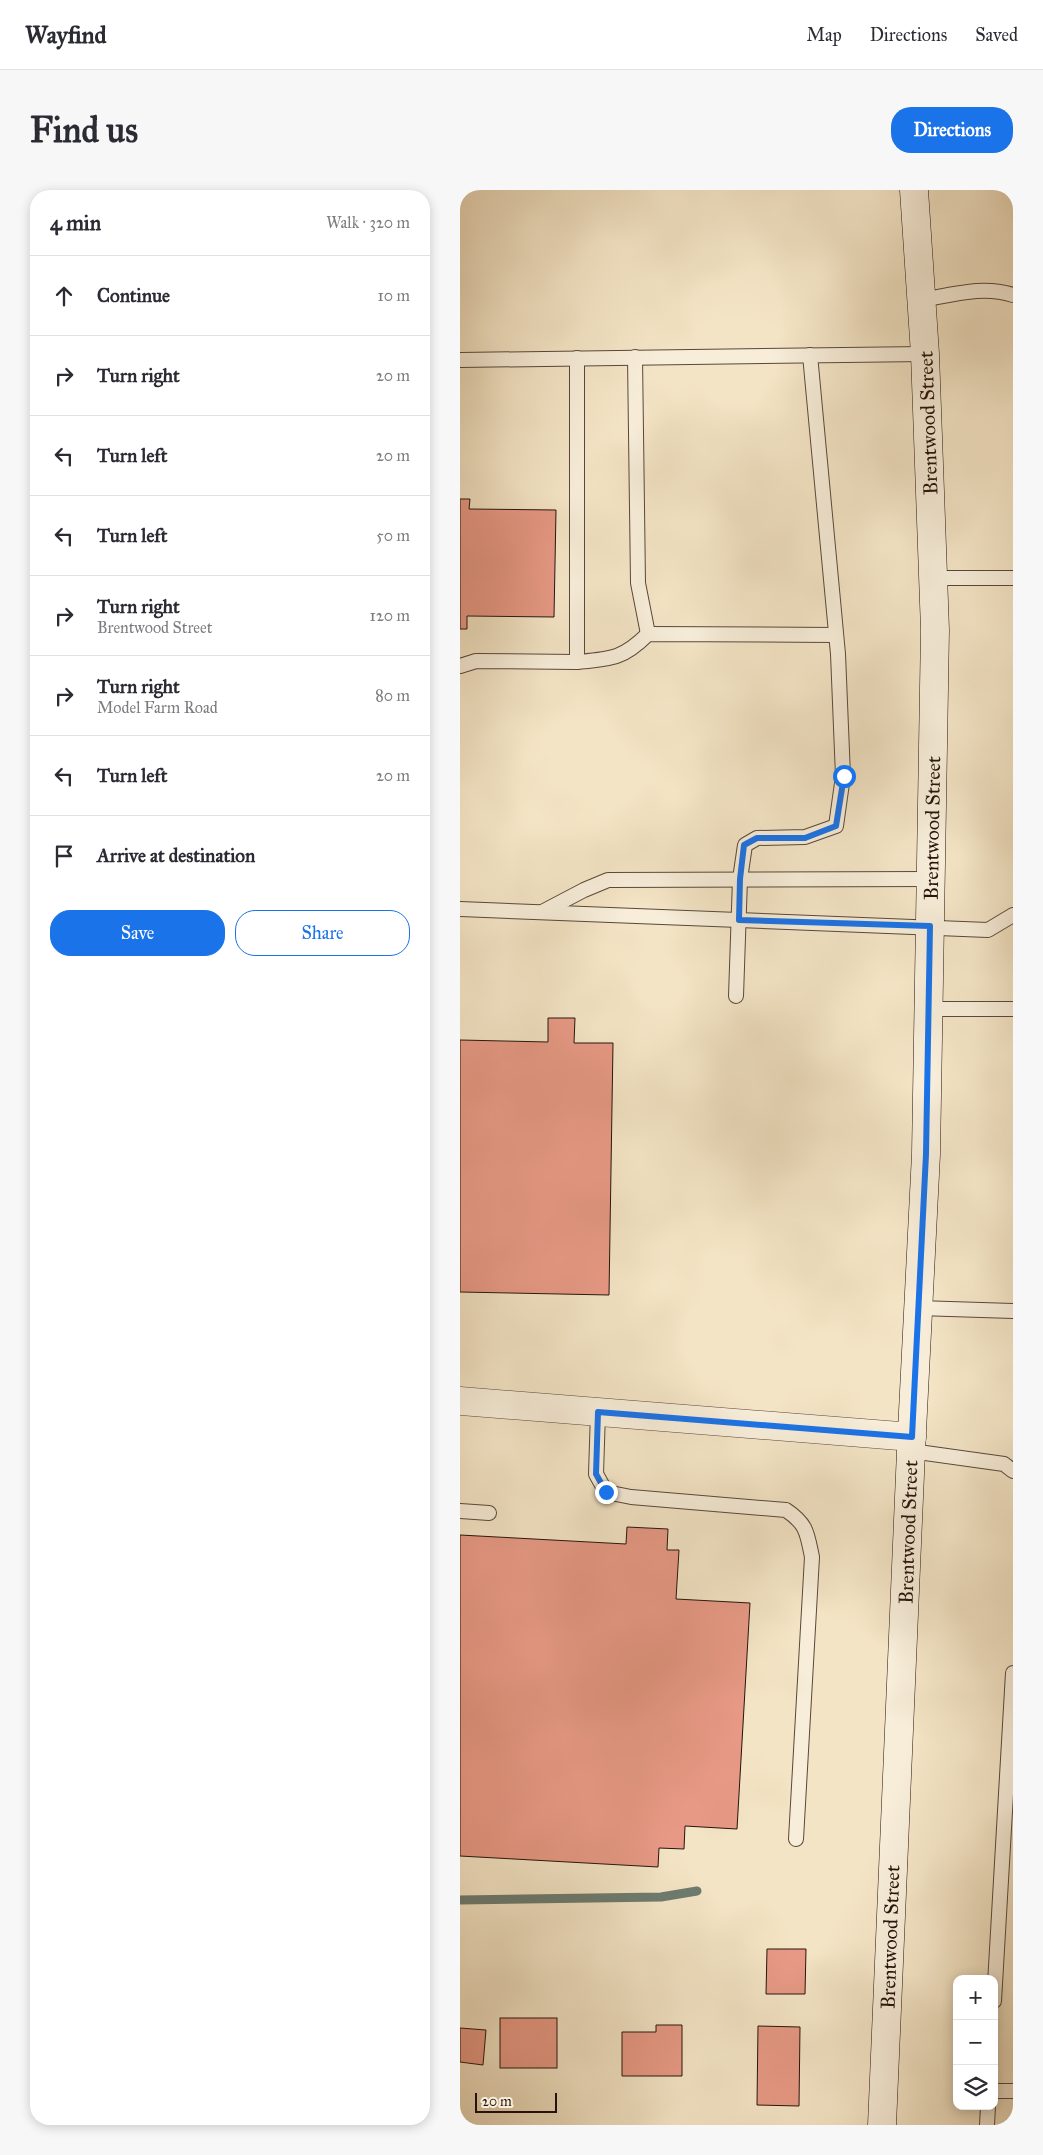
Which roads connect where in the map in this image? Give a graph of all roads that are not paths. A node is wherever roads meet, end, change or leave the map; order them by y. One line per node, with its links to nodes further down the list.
1 (914, 190): 4 (main road, Brentwood Street)
2 (1013, 281): 3 (lane)
3 (1008, 294): 4 (lane)
4 (922, 300): 5 (main road, Brentwood Street)
5 (925, 354): 6 (lane); 10 (main road, Brentwood Street)
6 (810, 355): 7 (lane); 13 (lane)
7 (635, 357): 8 (lane); 12 (lane)
8 (577, 358): 9 (lane); 14 (lane)
9 (460, 360)
10 (933, 578): 11 (lane); 17 (main road, Brentwood Street)
11 (1013, 578)
12 (648, 634): 13 (lane); 14 (lane)
13 (836, 635): 16 (lane)
14 (577, 662): 15 (lane)
15 (460, 666)
16 (740, 879): 17 (lane); 19 (lane); 21 (lane)
17 (931, 879): 22 (main road, Brentwood Street)
18 (460, 909): 19 (lane)
19 (543, 912): 21 (lane)
20 (1013, 915): 22 (lane)
21 (739, 920): 22 (lane); 23 (lane)
22 (930, 926): 24 (main road, Brentwood Street)
23 (736, 996)
24 (929, 1009): 25 (lane); 26 (main road, Brentwood Street)
25 (1013, 1009)
26 (918, 1308): 27 (lane); 30 (main road, Brentwood Street)
27 (1013, 1311)
28 (460, 1401): 29 (main road)
29 (598, 1412): 30 (main road); 35 (lane)
30 (911, 1444): 31 (lane); 40 (main road, Brentwood Street)
31 (1013, 1471)
32 (460, 1511): 33 (lane)
33 (489, 1513)
34 (1013, 1673): 36 (lane)
35 (796, 1839)
36 (996, 1975)
37 (998, 2091): 38 (lane)
38 (1013, 2091)
39 (988, 2110): 41 (lane)
40 (882, 2125)
41 (987, 2125)

